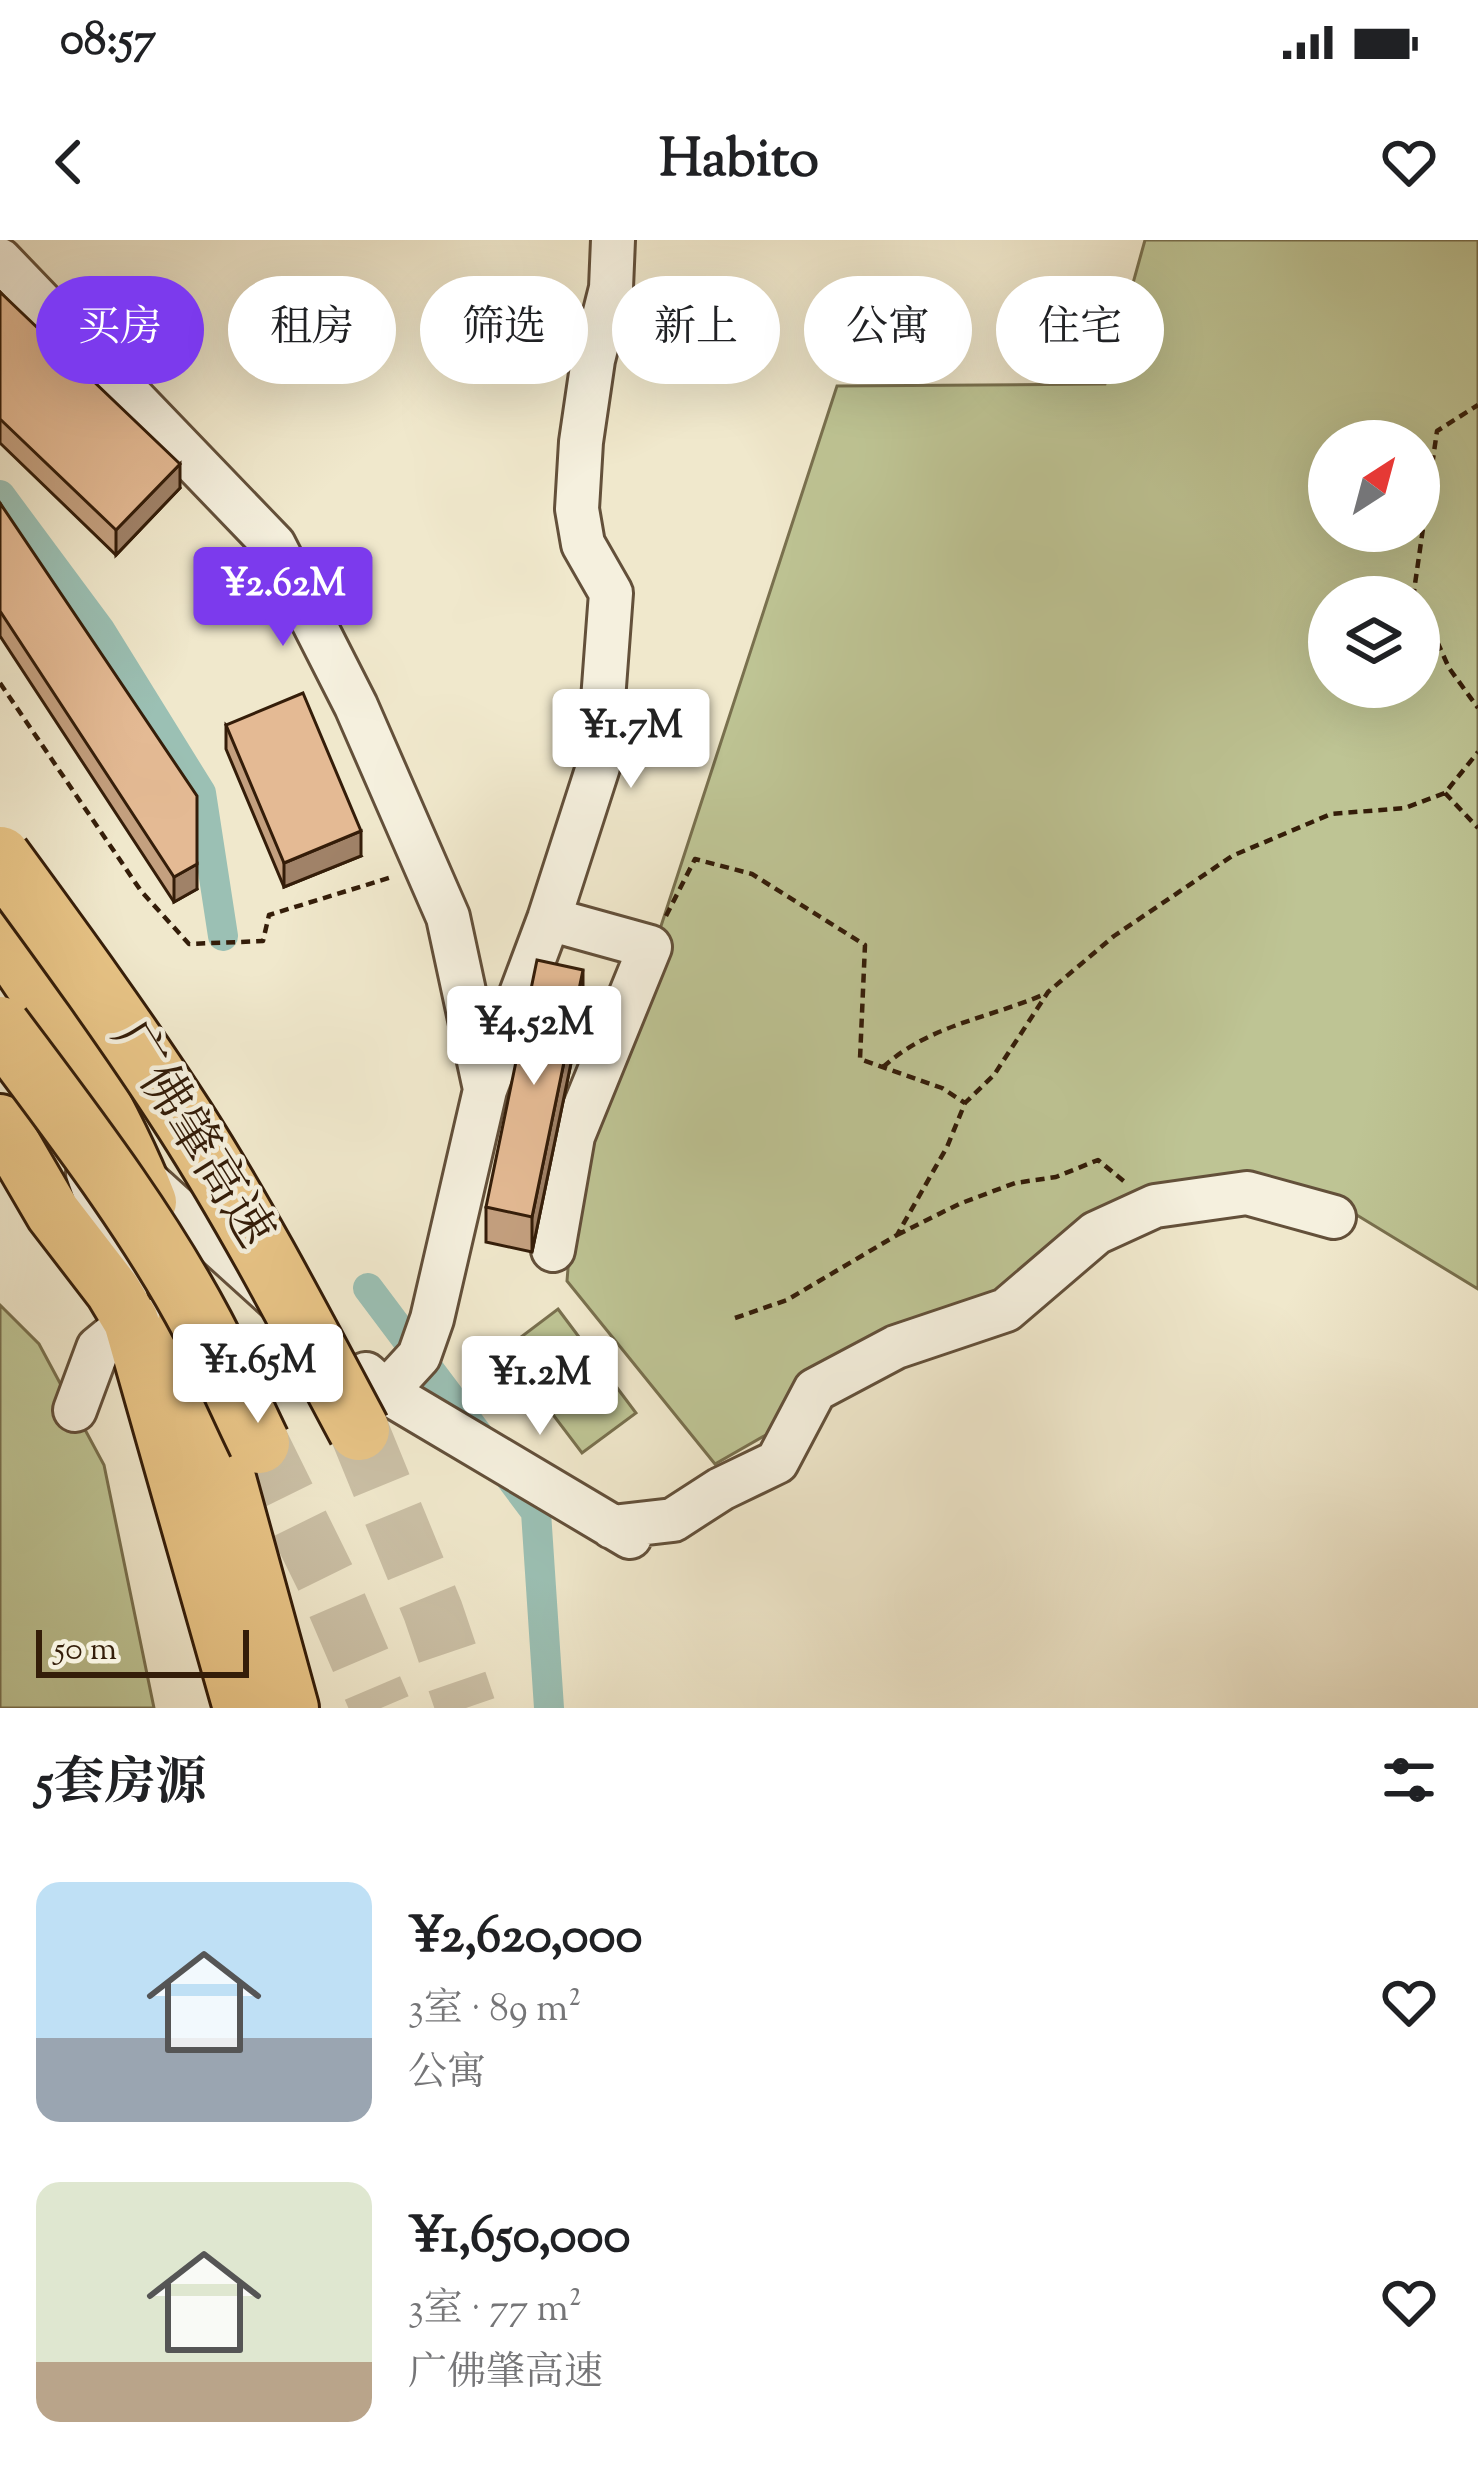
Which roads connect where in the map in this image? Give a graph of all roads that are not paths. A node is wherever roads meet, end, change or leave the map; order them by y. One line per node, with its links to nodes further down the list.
1 (613, 240): 5 (street)
2 (0, 260): 8 (street)
3 (0, 856): 17 (highway, 广佛肇高速, bridge)
4 (0, 869): 10 (street)
5 (549, 919): 8 (street); 13 (street)
6 (0, 938): 10 (main road)
7 (0, 1027): 14 (highway, 广佛肇高速, bridge); 15 (street)
8 (485, 1090): 17 (street)
9 (0, 1122): 11 (main road)
10 (138, 1173): 11 (main road); 14 (main road); 17 (street)
11 (53, 1213): 15 (main road)
12 (1334, 1217): 17 (street)
13 (553, 1250)
14 (178, 1297): 15 (street); 18 (highway, 广佛肇高速, bridge); 20 (main road)
15 (130, 1322): 16 (street); 19 (main road)
16 (75, 1410)
17 (372, 1411)
18 (259, 1442)
19 (241, 1708)
20 (291, 1708)

